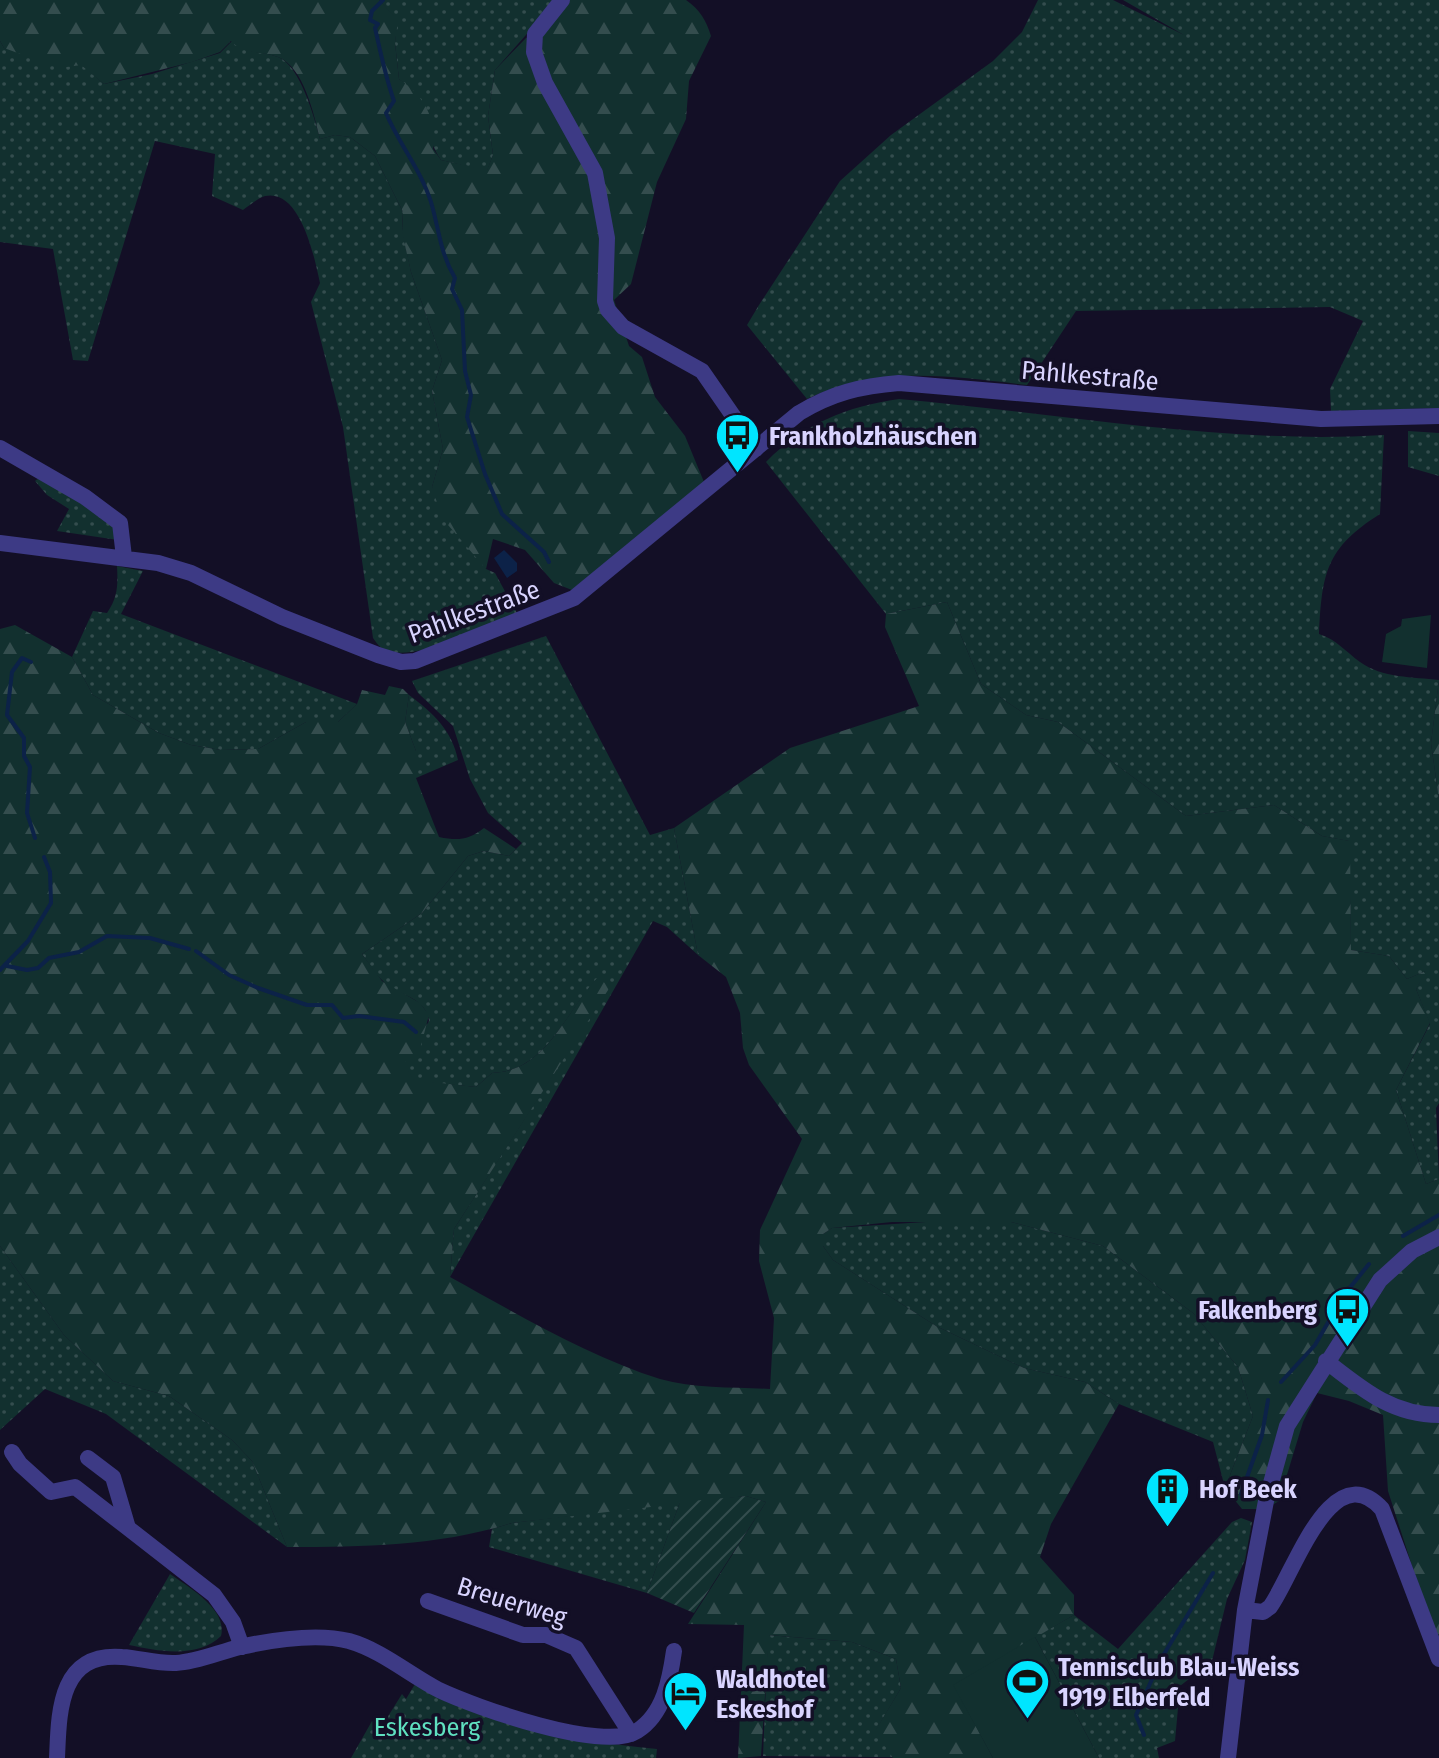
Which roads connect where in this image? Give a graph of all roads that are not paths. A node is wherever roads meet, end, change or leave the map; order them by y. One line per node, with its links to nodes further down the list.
1 (562, 0): 4 (street)
2 (1439, 416): 4 (street, Pahlkestraße)
3 (0, 448): 6 (street)
4 (756, 449): 6 (street, Pahlkestraße)
5 (0, 543): 6 (street, Pahlkestraße)
6 (124, 557)
7 (1439, 1237): 8 (street)
8 (1326, 1361): 9 (street); 14 (street)
9 (1439, 1415)
10 (12, 1452): 12 (street)
11 (88, 1458): 12 (street)
12 (128, 1528): 15 (street)
13 (428, 1601): 18 (street, Breuerweg)
14 (1245, 1610): 17 (street); 20 (street)
15 (242, 1647): 18 (street); 19 (street)
16 (674, 1651): 18 (street)
17 (1439, 1659)
18 (631, 1734)
19 (57, 1758)
20 (1228, 1758)

